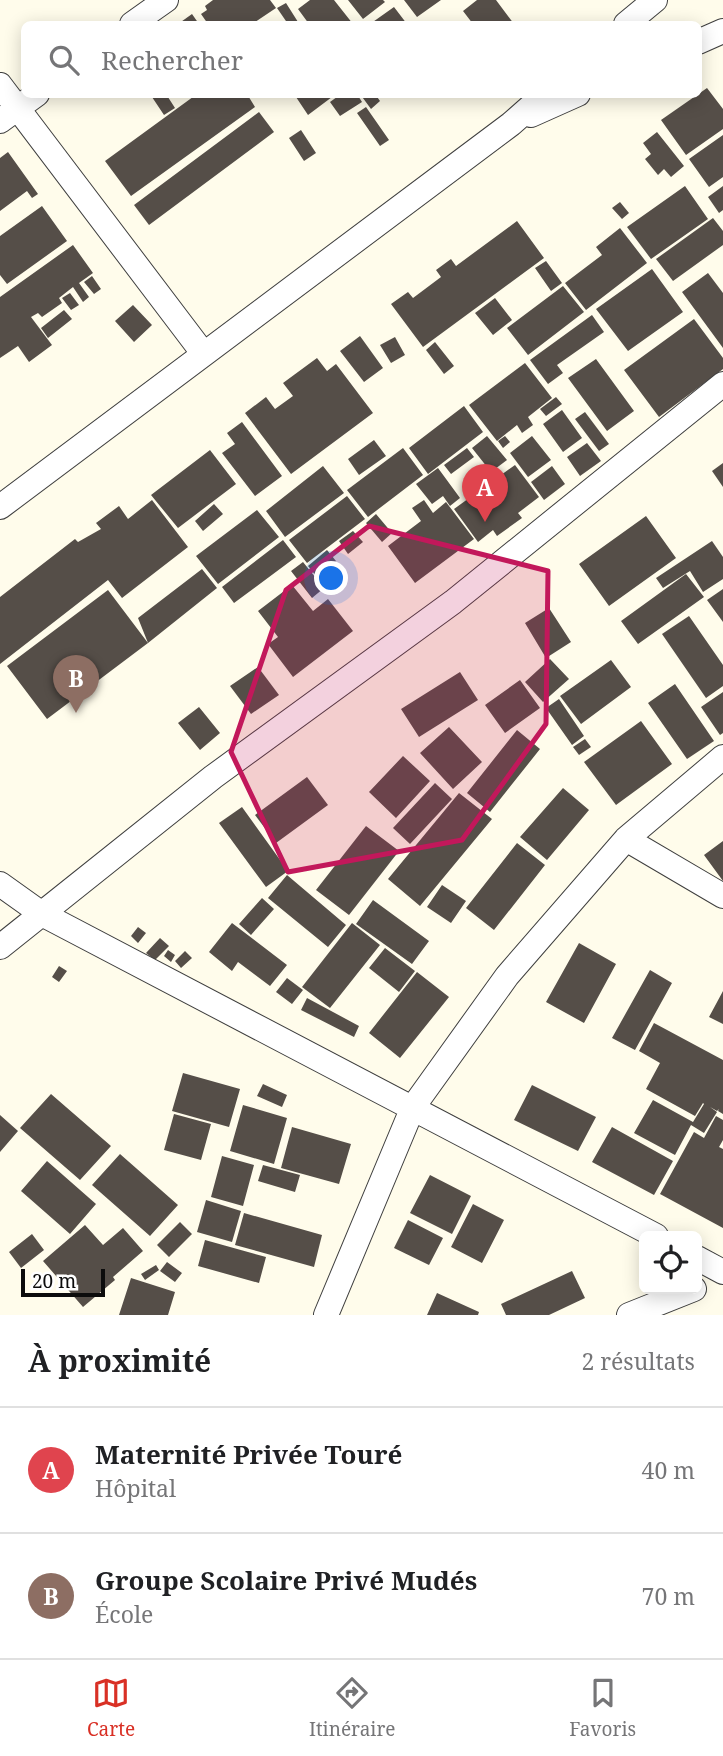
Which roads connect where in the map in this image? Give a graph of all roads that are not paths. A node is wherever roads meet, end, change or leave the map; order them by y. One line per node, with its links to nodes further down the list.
1 (166, 0): 3 (street)
2 (655, 0): 4 (street)
3 (136, 21)
4 (630, 21)
5 (723, 31): 6 (street)
6 (702, 40)
7 (0, 85): 10 (street)
8 (540, 98): 11 (street)
9 (569, 98): 11 (street)
10 (18, 108): 12 (street)
11 (511, 124): 12 (street)
12 (203, 354): 14 (street)
13 (723, 384): 19 (street)
14 (0, 507)
15 (723, 757): 16 (street)
16 (626, 839): 18 (street); 21 (street)
17 (0, 884): 19 (street)
18 (723, 896)
19 (42, 914): 20 (street); 21 (street)
20 (0, 947)
21 (413, 1107): 22 (street); 27 (street)
22 (647, 1231)
23 (702, 1261): 24 (street)
24 (723, 1274): 25 (street)
25 (702, 1284)
26 (680, 1294): 28 (street)
27 (326, 1315)
28 (629, 1315)

